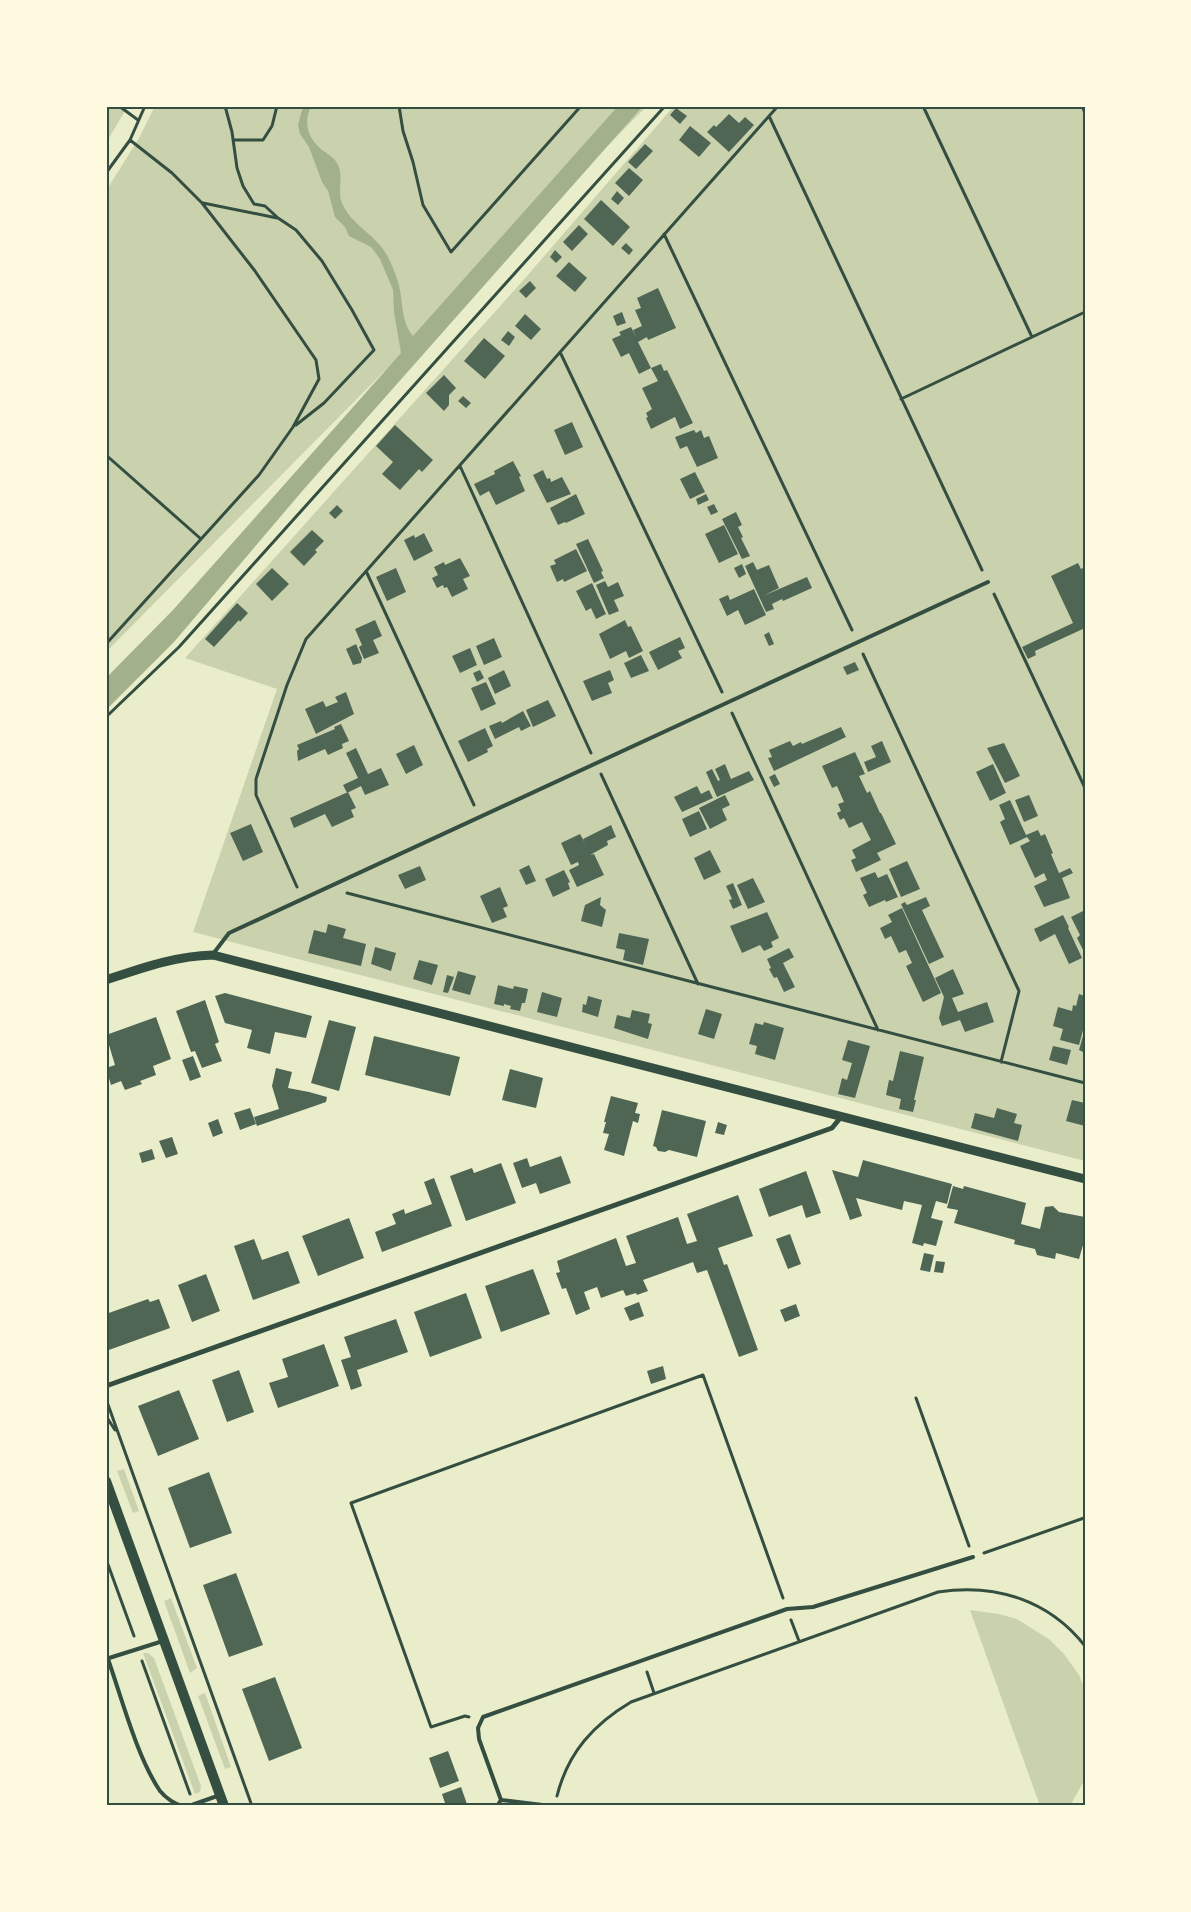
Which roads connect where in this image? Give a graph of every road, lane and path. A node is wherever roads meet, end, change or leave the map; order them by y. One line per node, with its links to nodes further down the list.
1 (118, 106): 13 (path)
2 (145, 106): 13 (path)
3 (225, 106): 15 (path)
4 (277, 106): 15 (path)
5 (399, 106): 6 (path)
6 (581, 106)
7 (665, 106): 29 (path)
8 (778, 106): 12 (path)
9 (923, 106): 20 (path)
10 (1082, 106): 11 (path)
11 (1085, 112)
12 (769, 116): 21 (path); 24 (path)
13 (138, 120): 14 (path)
14 (130, 140): 16 (path); 17 (path)
15 (234, 140): 18 (path)
16 (106, 173)
17 (202, 203): 18 (path); 22 (path)
18 (278, 218): 22 (path)
19 (1085, 312): 20 (path)
20 (1032, 337): 21 (path)
21 (901, 399): 27 (path)
22 (293, 427): 25 (path)
23 (106, 455): 25 (path)
24 (460, 466): 26 (path); 30 (path)
25 (200, 539): 28 (path)
26 (366, 571): 32 (path); 34 (path)
27 (988, 582): 30 (lane); 31 (path)
28 (106, 644)
29 (106, 717)
30 (596, 764): 32 (lane); 37 (path)
31 (1085, 788)
32 (479, 817): 33 (lane)
33 (326, 888): 34 (lane); 37 (path)
34 (302, 899): 35 (lane)
35 (212, 955): 36 (street); 39 (street)
36 (106, 980)
37 (698, 984): 38 (path)
38 (1085, 1083)
39 (841, 1117): 40 (street); 41 (street)
40 (1085, 1179)
41 (106, 1386)
42 (916, 1398): 48 (path)
43 (106, 1399): 45 (path)
44 (106, 1416): 45 (path)
45 (118, 1435): 65 (path)
46 (106, 1481): 51 (main road)
47 (1084, 1518): 48 (path)
48 (972, 1556): 50 (lane)
49 (106, 1559): 54 (path)
50 (787, 1609): 52 (path); 56 (lane); 58 (path)
51 (163, 1641): 54 (lane); 59 (main road)
52 (799, 1641): 53 (path); 57 (path)
53 (1085, 1646)
54 (138, 1649): 55 (lane); 61 (path)
55 (107, 1659): 62 (lane)
56 (643, 1660): 57 (path); 58 (lane)
57 (654, 1693): 67 (path)
58 (481, 1721): 60 (lane)
59 (220, 1795): 61 (lane); 64 (main road)
60 (500, 1800): 66 (lane); 67 (lane)
61 (194, 1804): 63 (lane)
62 (182, 1806)
63 (189, 1806)
64 (224, 1806)
65 (252, 1806)
66 (497, 1806)
67 (551, 1806)

